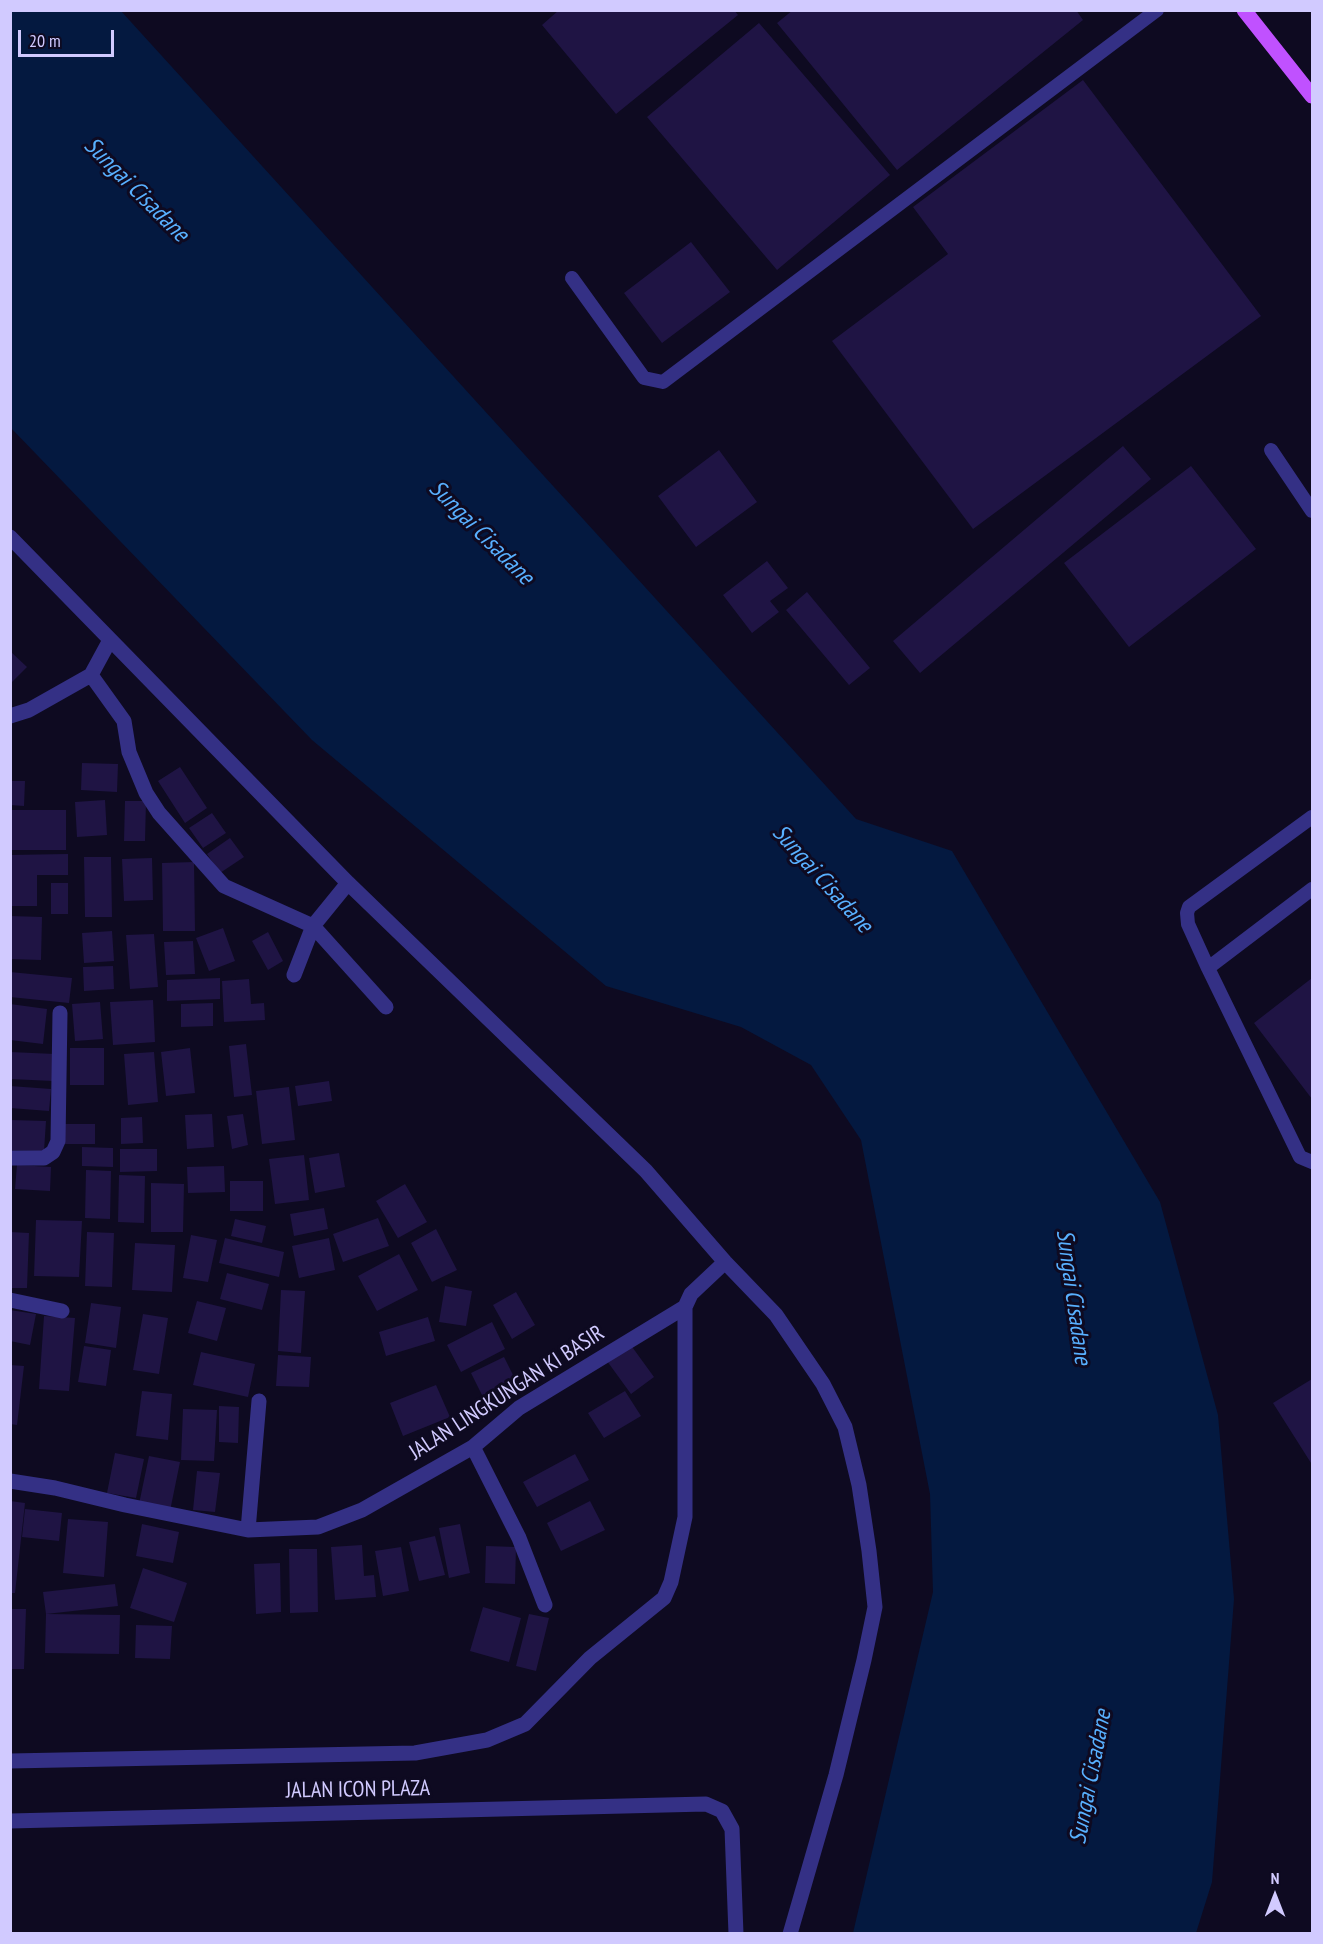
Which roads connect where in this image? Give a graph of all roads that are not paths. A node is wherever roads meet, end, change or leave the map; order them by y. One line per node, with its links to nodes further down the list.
1 (1157, 10): 4 (lane)
2 (1244, 10): 3 (main road)
3 (1312, 96)
4 (572, 278)
5 (1271, 450): 6 (lane)
6 (1312, 511)
7 (10, 537): 8 (street)
8 (110, 640): 9 (street); 12 (street)
9 (91, 675): 10 (street); 14 (street)
10 (10, 716)
11 (1312, 817): 15 (lane)
12 (348, 883): 14 (street); 21 (street)
13 (1312, 889): 15 (lane)
14 (313, 926): 16 (street); 17 (street)
15 (1208, 968): 20 (lane)
16 (294, 975)
17 (386, 1008)
18 (60, 1013): 19 (street)
19 (10, 1158)
20 (1312, 1162)
21 (725, 1262): 23 (street, JALAN LINGKUNGAN KI BASIR); 33 (street)
22 (10, 1300): 24 (street)
23 (685, 1307): 26 (street, JALAN LINGKUNGAN KI BASIR); 30 (street)
24 (62, 1311)
25 (259, 1401): 28 (street)
26 (472, 1448): 28 (street, JALAN LINGKUNGAN KI BASIR); 29 (street)
27 (10, 1480): 28 (street, JALAN LINGKUNGAN KI BASIR)
28 (248, 1530)
29 (545, 1605)
30 (10, 1761)
31 (10, 1821): 32 (street, JALAN ICON PLAZA)
32 (736, 1934)
33 (790, 1934)

